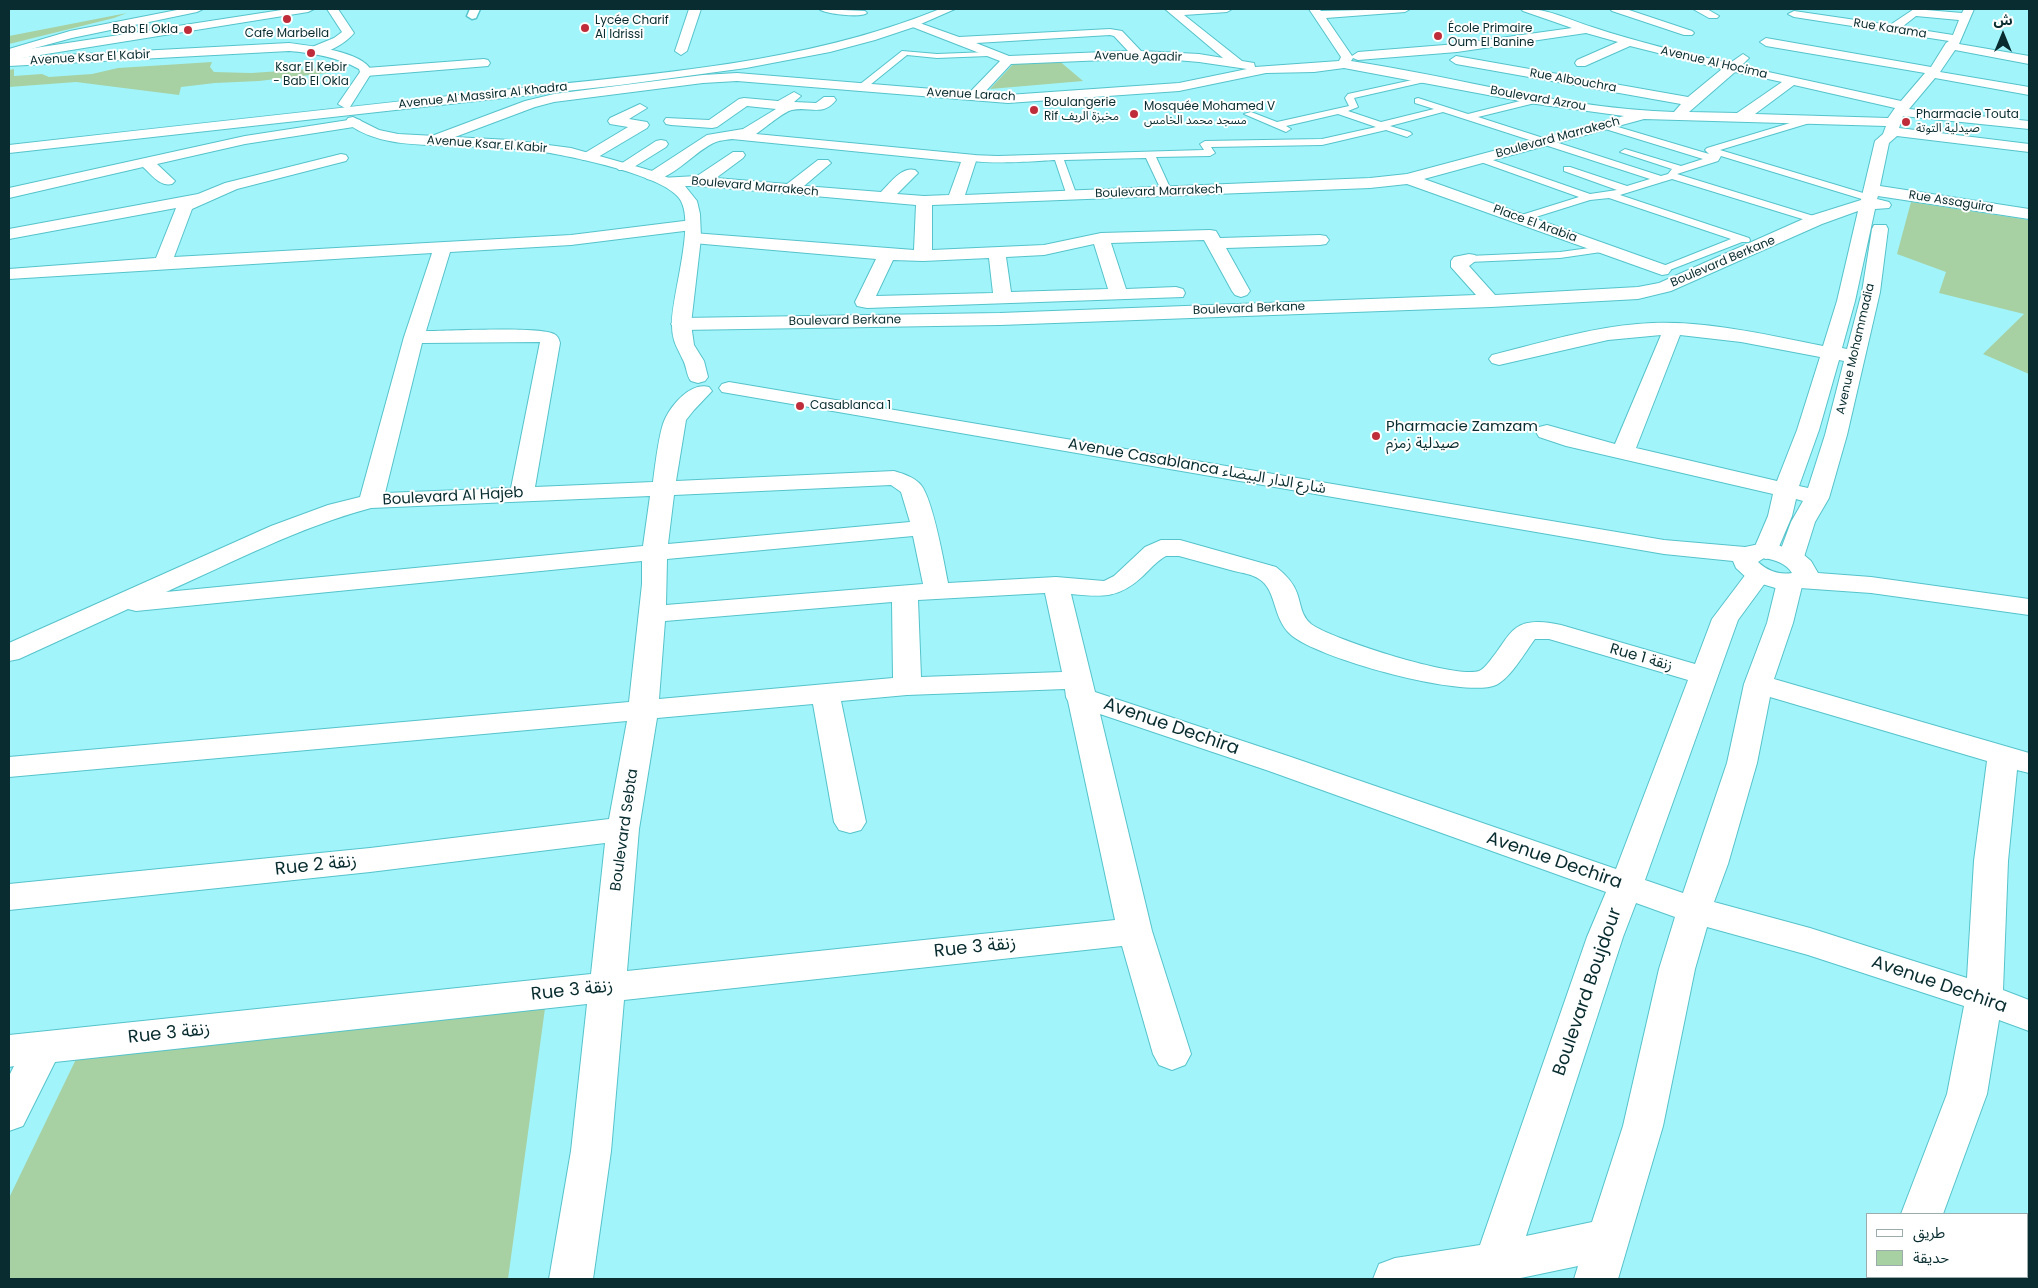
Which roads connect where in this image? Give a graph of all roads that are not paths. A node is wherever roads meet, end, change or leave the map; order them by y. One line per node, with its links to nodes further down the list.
1 (197, 9): 28 (street)
2 (308, 9): 31 (street)
3 (332, 9): 26 (street)
4 (695, 9): 27 (street)
5 (825, 9): 14 (street)
6 (949, 9): 18 (street, Avenue Al Massira Al Khadra)
7 (1227, 9): 12 (street)
8 (1405, 9): 13 (street)
9 (1526, 9): 20 (street, Avenue Al Hocima)
10 (1616, 9): 21 (street)
11 (1699, 9): 17 (street)
12 (1172, 10): 40 (street)
13 (1316, 12): 34 (street)
14 (861, 13)
15 (1967, 13): 19 (street); 25 (street)
16 (1793, 14): 19 (street, Rue Karama)
17 (1713, 16)
18 (914, 24): 23 (street, Avenue Agadir); 82 (street, Avenue Al Massira Al Khadra)
19 (1893, 29): 25 (street, Rue Karama)
20 (1588, 30): 24 (street, Avenue Al Hocima); 34 (street, Avenue Larach)
21 (1688, 33)
22 (1053, 35): 23 (street); 30 (street); 32 (street)
23 (956, 40): 29 (street, Avenue Agadir)
24 (1628, 42): 39 (street); 41 (street, Avenue Al Hocima)
25 (1954, 43): 36 (street, Rue Karama); 43 (street)
26 (316, 50): 37 (street, Avenue Ksar El Kabir); 44 (street, Avenue Ksar El Kabir)
27 (681, 51)
28 (9, 52)
29 (988, 54): 33 (street, Avenue Agadir); 49 (lane)
30 (1138, 54): 32 (street, Avenue Agadir); 40 (street, Avenue Agadir)
31 (9, 56)
32 (1071, 57): 33 (street, Avenue Agadir)
33 (1008, 60): 51 (street)
34 (1345, 60): 42 (street, Avenue Larach); 46 (street, Boulevard Azrou)
35 (1456, 60): 55 (street, Rue Albouchra)
36 (2029, 60)
37 (9, 62)
38 (484, 63): 44 (street)
39 (1582, 63)
40 (1238, 64): 42 (street, Avenue Agadir)
41 (1732, 67): 43 (street); 47 (street, Avenue Al Hocima); 55 (street)
42 (1266, 69): 51 (street, Avenue Larach)
43 (1936, 69): 45 (street); 50 (street); 68 (street)
44 (366, 72): 56 (street)
45 (2029, 78)
46 (1426, 79): 53 (street, Boulevard Azrou); 60 (lane)
47 (1792, 81): 65 (street); 68 (street, Avenue Al Hocima)
48 (812, 84): 49 (street, Avenue Larach); 57 (street); 75 (street, Avenue Larach)
49 (862, 87): 51 (street, Avenue Larach)
50 (2029, 91)
51 (974, 96)
52 (829, 100): 57 (street)
53 (1536, 100): 62 (street, Boulevard Azrou); 63 (lane)
54 (1418, 101): 59 (lane)
55 (1691, 102): 64 (street)
56 (345, 104)
57 (786, 105): 67 (street); 74 (street)
58 (640, 108): 87 (street)
59 (1444, 109): 63 (lane); 71 (lane)
60 (1338, 111): 69 (lane); 71 (lane)
61 (1248, 114): 69 (lane)
62 (1644, 115): 64 (street, Boulevard Azrou); 72 (street, Boulevard Marrakech)
63 (1468, 117): 79 (lane)
64 (1676, 117): 65 (street, Boulevard Azrou)
65 (1740, 118): 66 (street, Boulevard Azrou)
66 (1810, 120): 68 (street, Boulevard Azrou); 84 (lane)
67 (672, 121)
68 (1895, 121): 70 (street); 81 (street, Boulevard Azrou); 111 (street, Avenue Mohammadia)
69 (1277, 125): 78 (lane)
70 (2029, 125)
71 (1383, 126): 73 (lane); 78 (lane)
72 (1605, 126): 79 (street, Boulevard Marrakech); 84 (lane)
73 (1407, 134)
74 (736, 136): 76 (street); 99 (street)
75 (434, 140): 87 (street, Avenue Ksar El Kabir); 92 (street, Avenue Ksar El Kabir)
76 (782, 140): 77 (street); 89 (street)
77 (938, 142)
78 (1322, 142): 86 (lane)
79 (1545, 142): 91 (street, Boulevard Marrakech); 98 (lane)
80 (661, 144): 94 (street)
81 (2029, 148)
82 (9, 149)
83 (1625, 152): 96 (lane)
84 (1713, 154): 96 (lane); 111 (lane)
85 (738, 155): 102 (street)
86 (1150, 155): 90 (lane); 105 (lane)
87 (588, 156): 94 (street, Avenue Ksar El Kabir)
88 (340, 158): 112 (street)
89 (970, 158): 90 (lane); 113 (street)
90 (1059, 158): 107 (lane)
91 (1481, 159): 100 (street, Boulevard Marrakech); 109 (lane)
92 (146, 162): 101 (street); 106 (street)
93 (823, 163): 103 (street)
94 (624, 167): 99 (street, Avenue Ksar El Kabir)
95 (1567, 169): 104 (lane)
96 (1681, 169): 98 (lane)
97 (910, 173): 110 (street)
98 (1667, 178): 104 (lane); 117 (lane)
99 (659, 179): 102 (street, Boulevard Marrakech); 118 (street, Avenue Ksar El Kabir)
100 (1408, 179): 105 (street, Boulevard Marrakech); 116 (street, Place El Arabia)
101 (167, 181)
102 (701, 181): 103 (street, Boulevard Marrakech)
103 (790, 190): 110 (street, Boulevard Marrakech)
104 (1628, 190): 108 (lane)
105 (1167, 192): 107 (street, Boulevard Marrakech)
106 (9, 193)
107 (1072, 196): 113 (street, Boulevard Marrakech)
108 (1610, 196): 109 (lane); 122 (lane)
109 (1589, 197): 116 (lane)
110 (884, 198): 114 (street, Boulevard Marrakech)
111 (1875, 198): 115 (street, Rue Assaguira); 117 (street, Boulevard Berkane); 120 (street, Avenue Mohammadia); 146 (street, Avenue Mohammadia)
112 (199, 199): 119 (street); 132 (street)
113 (955, 200): 114 (street, Boulevard Marrakech)
114 (924, 201): 130 (street)
115 (2029, 214)
116 (1518, 218): 127 (street, Place El Arabia)
117 (1810, 223): 120 (street); 125 (street, Boulevard Berkane)
118 (692, 231): 126 (street); 129 (street); 142 (street, Avenue Ksar El Kabir)
119 (9, 234)
120 (1845, 235): 145 (street, Avenue Mohammadia)
121 (1101, 238): 124 (street); 128 (street); 136 (street)
122 (1741, 239): 125 (lane); 133 (lane)
123 (1320, 240): 124 (street)
124 (1215, 243): 140 (street)
125 (1762, 245): 138 (street, Boulevard Berkane)
126 (443, 247): 132 (street); 144 (street)
127 (1604, 249): 131 (lane); 133 (street, Place El Arabia)
128 (997, 253): 130 (street); 137 (street)
129 (886, 255): 130 (street); 137 (street)
130 (923, 256)
131 (1469, 259): 138 (street)
132 (163, 263): 134 (street)
133 (1662, 270)
134 (9, 274)
135 (1196, 293): 136 (street)
136 (1119, 295): 137 (street)
137 (1003, 298)
138 (1491, 301): 140 (street, Boulevard Berkane)
139 (802, 304): 141 (street)
140 (1309, 307): 141 (street, Boulevard Berkane)
141 (728, 323): 142 (street, Boulevard Berkane)
142 (681, 324): 148 (street, Avenue Ksar El Kabir)
143 (1673, 329): 145 (street); 147 (street); 150 (street)
144 (414, 337): 153 (street); 155 (street)
145 (1830, 354): 146 (street); 152 (street, Avenue Mohammadia)
146 (1854, 356): 154 (street, Avenue Mohammadia)
147 (1499, 360)
148 (708, 378): 151 (street, Boulevard Sebta); 158 (street, Avenue Casablanca شارع الدار البيضاء)
149 (1547, 432): 150 (street)
150 (1623, 452): 152 (street)
151 (663, 489): 153 (street, Boulevard Al Hajeb); 156 (street, Boulevard Al Hajeb); 157 (street, Boulevard Sebta)
152 (1786, 489): 154 (street); 158 (street, Avenue Mohammadia)
153 (522, 494): 155 (street, Boulevard Al Hajeb)
154 (1817, 498): 158 (street, Avenue Mohammadia)
155 (372, 501): 162 (street, Boulevard Al Hajeb)
156 (924, 528): 157 (street); 160 (street, Boulevard Al Hajeb)
157 (654, 554): 162 (street); 164 (street, Boulevard Sebta)
158 (1776, 567): 163 (street, Avenue Casablanca شارع الدار البيضاء); 166 (street, Boulevard Boujdour); 167 (street)
159 (1056, 585): 160 (street); 166 (street, Rue 1 زنقة); 169 (street)
160 (936, 590): 161 (street)
161 (905, 594): 164 (street); 168 (street)
162 (115, 605): 165 (street, Boulevard Al Hajeb)
163 (2029, 607)
164 (651, 614): 171 (street, Boulevard Sebta)
165 (9, 653)
166 (1705, 676): 176 (street, Boulevard Boujdour)
167 (1758, 684): 172 (street); 178 (street)
168 (907, 686): 169 (street); 170 (street)
169 (1078, 688): 176 (street, Avenue Dechira); 179 (street)
170 (825, 693): 171 (street); 174 (street)
171 (643, 711): 173 (street); 175 (street, Boulevard Sebta)
172 (2016, 759): 181 (street)
173 (9, 767)
174 (850, 822)
175 (623, 829): 177 (street, Rue 2 زنقة); 180 (street, Boulevard Sebta)
176 (1626, 886): 178 (street, Avenue Dechira); 188 (street, Boulevard Boujdour)
177 (9, 897)
178 (1694, 910): 181 (street, Avenue Dechira); 187 (street)
179 (1135, 931): 180 (street, Rue 3 زنقة); 184 (street)
180 (608, 987): 183 (street, Rue 3 زنقة); 189 (street, Boulevard Sebta)
181 (1984, 998): 182 (street, Avenue Dechira); 186 (street)
182 (2029, 1016)
183 (26, 1050): 185 (street)
184 (1172, 1054)
185 (9, 1114)
186 (1922, 1213)
187 (1607, 1240): 188 (street); 191 (street)
188 (1493, 1271): 190 (street)
189 (571, 1279)
190 (1395, 1279)
191 (1596, 1279)

